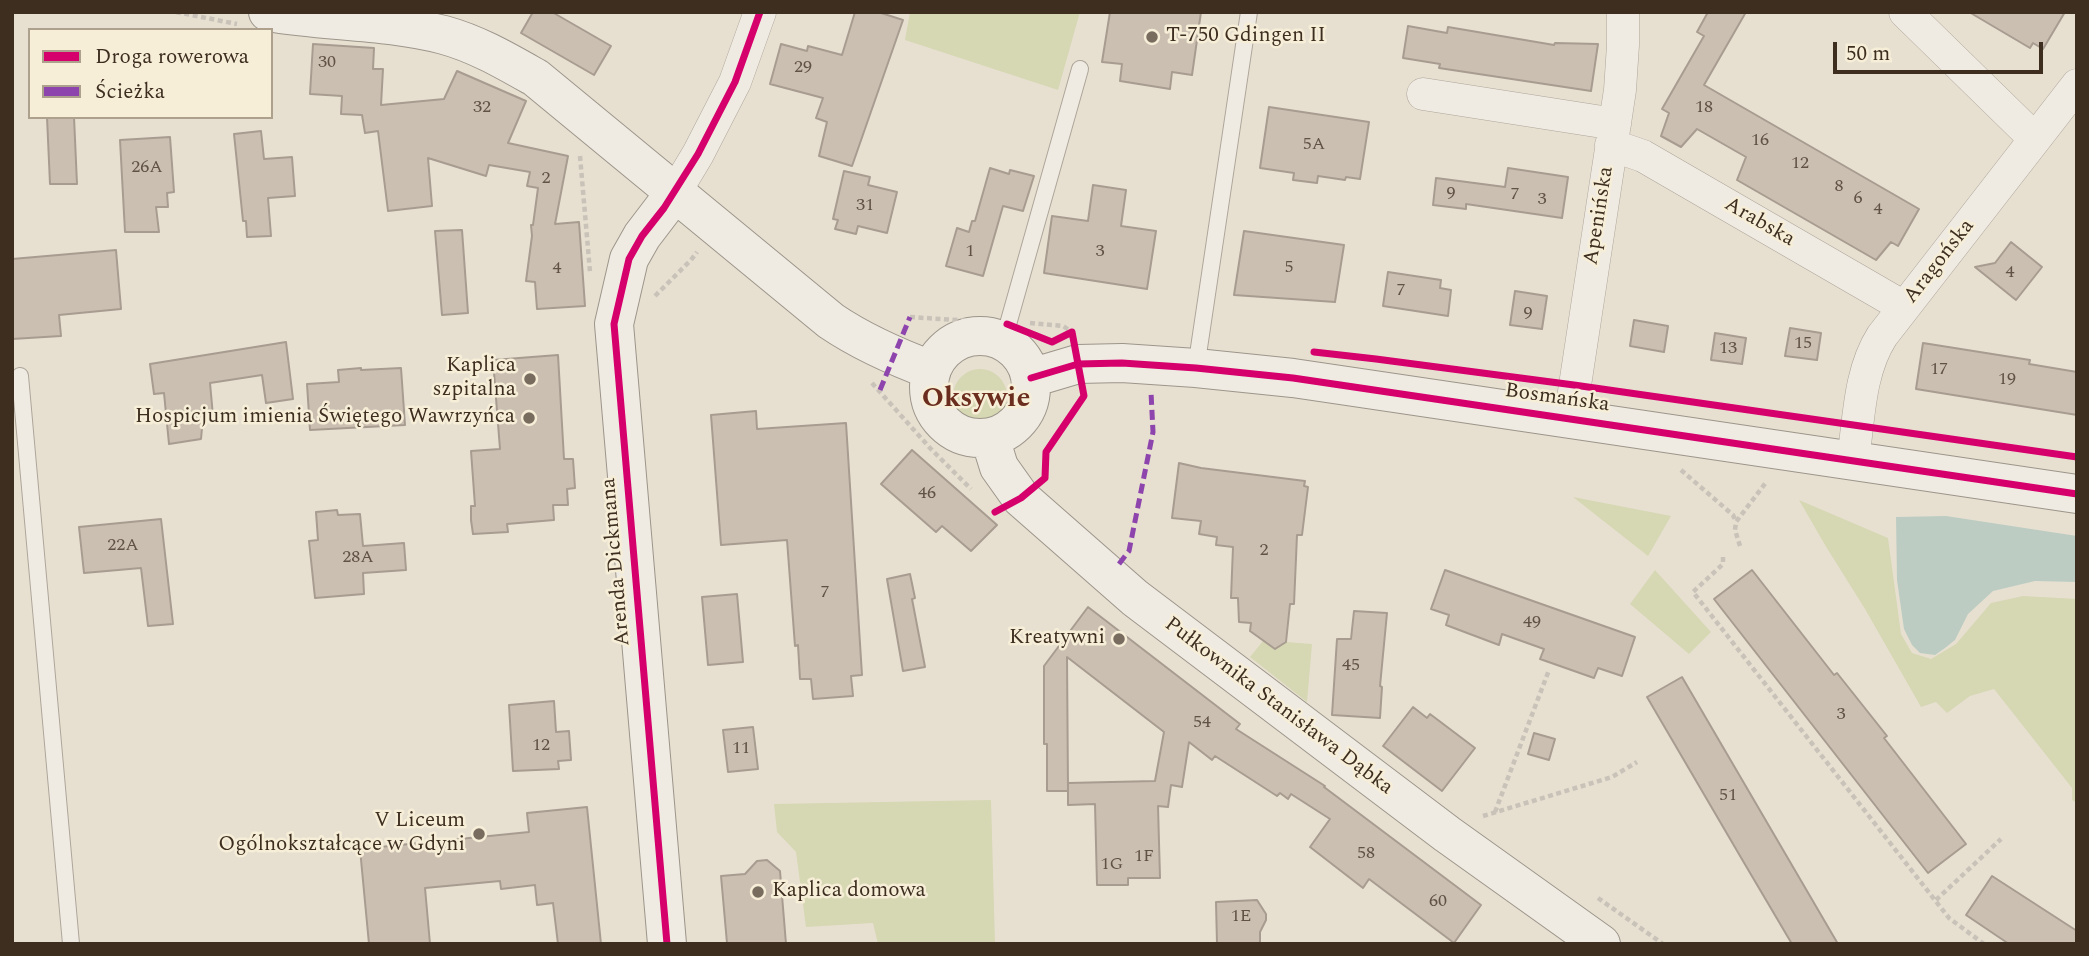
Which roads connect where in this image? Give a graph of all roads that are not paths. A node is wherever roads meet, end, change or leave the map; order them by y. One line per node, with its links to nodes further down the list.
1 (268, 12): 6 (street)
2 (760, 12): 12 (street)
3 (1249, 12): 15 (lane)
4 (1623, 12): 10 (street, Apenińska)
5 (1905, 12): 11 (street)
6 (409, 20): 12 (street)
7 (1080, 69): 14 (lane)
8 (2077, 85): 11 (street, Aragońska)
9 (1423, 94): 10 (street, Arabska)
10 (1613, 134): 13 (street, Arabska); 19 (street, Apenińska)
11 (2035, 139): 13 (street, Aragońska)
12 (674, 194): 16 (street); 24 (street, Arenda Dickmana)
13 (1904, 307): 21 (street, Aragońska)
14 (1005, 333): 16 (street); 18 (street)
15 (1196, 368): 18 (street, Bosmańska); 19 (street, Bosmańska)
16 (931, 370): 20 (street)
17 (20, 376): 23 (lane)
18 (1031, 378): 20 (street)
19 (1570, 418): 21 (street, Bosmańska)
20 (990, 438): 25 (street, Pułkownika Stanisława Dąbka)
21 (1853, 460): 22 (street, Bosmańska)
22 (2077, 494)
23 (71, 944)
24 (667, 944)
25 (1601, 944)

